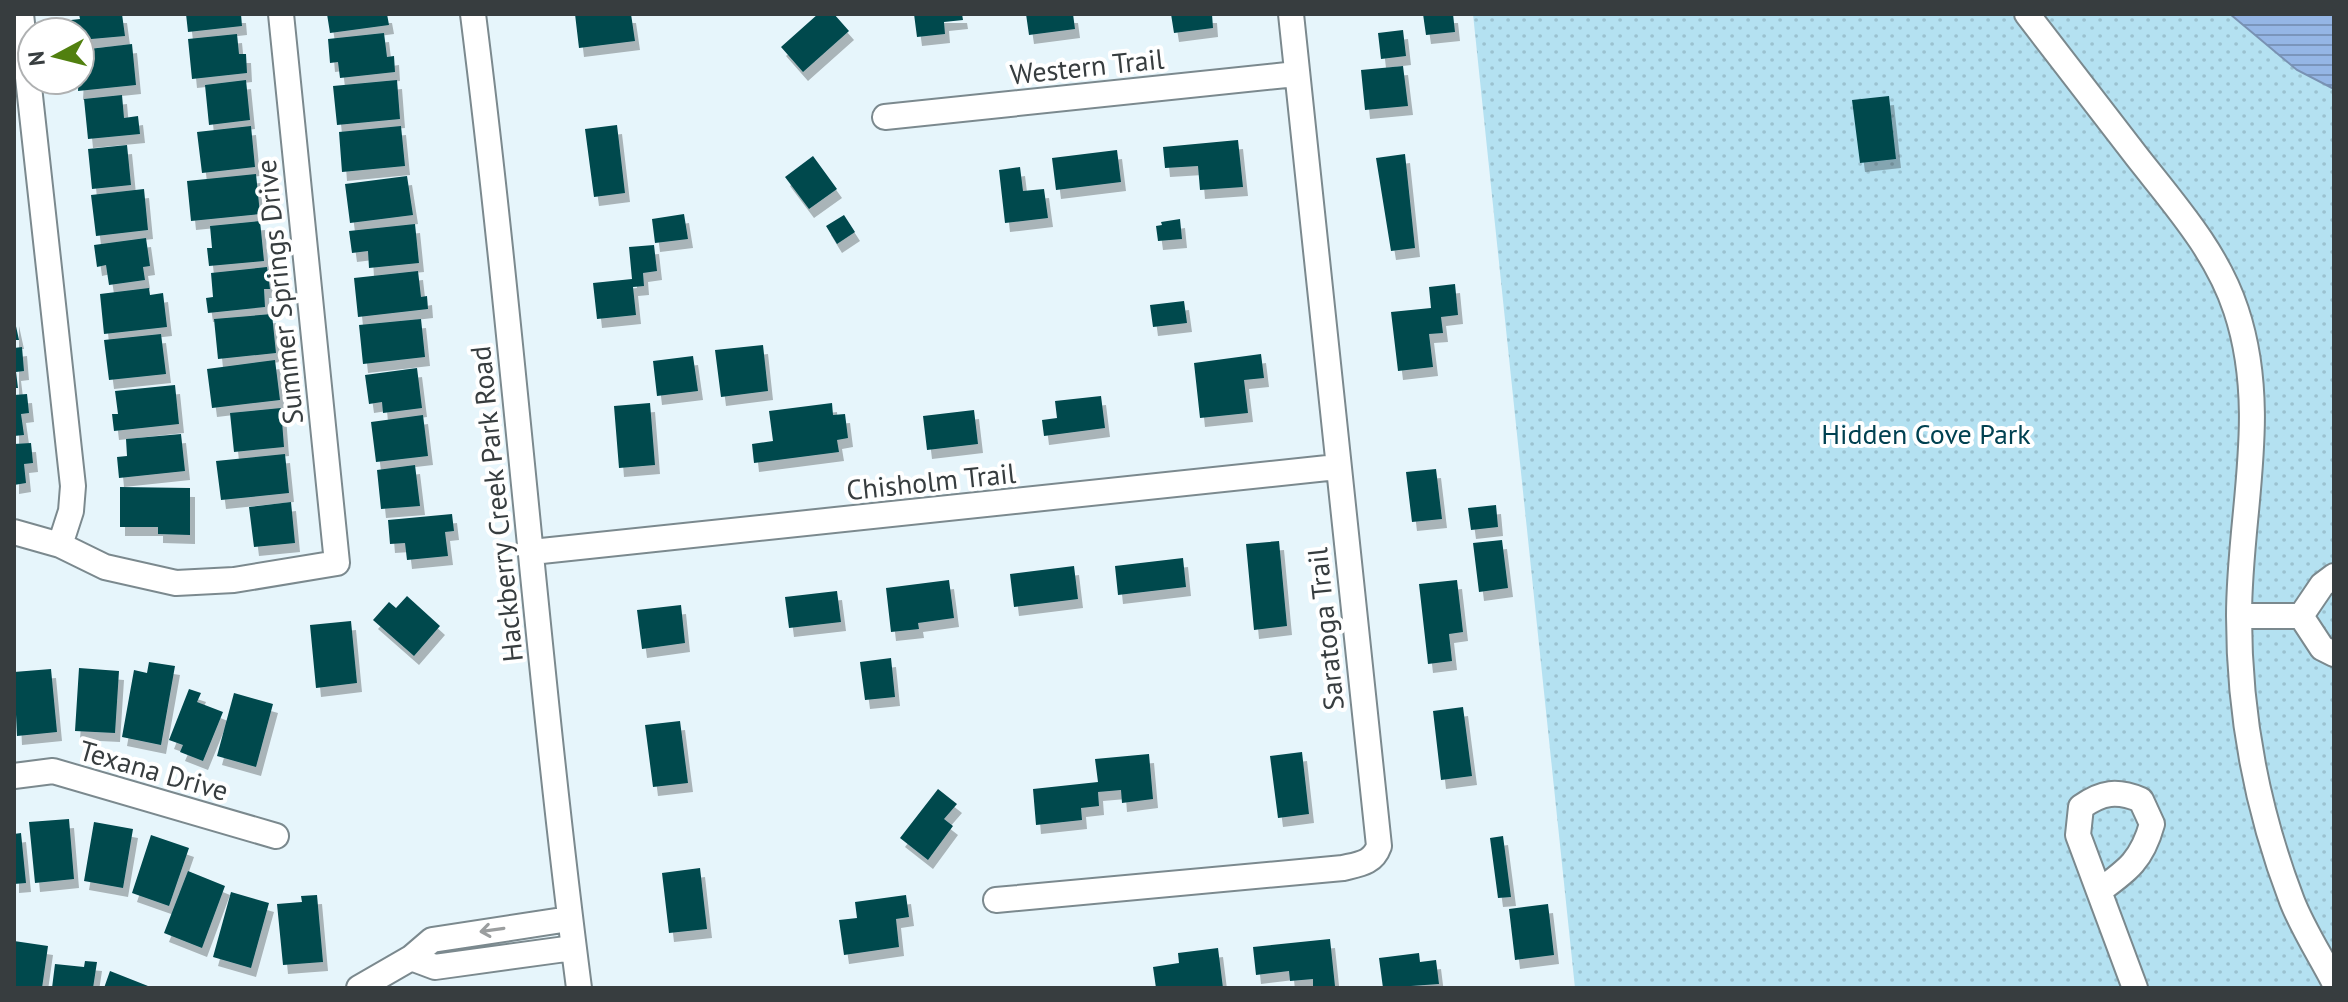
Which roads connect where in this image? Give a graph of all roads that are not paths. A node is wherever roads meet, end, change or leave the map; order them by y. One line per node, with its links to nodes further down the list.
1 (21, 14): 10 (street)
2 (281, 14): 10 (street, Summer Springs Drive)
3 (473, 14): 11 (street, Hackberry Creek Park Road)
4 (1291, 14): 6 (street, Saratoga Trail)
5 (2027, 14): 13 (street)
6 (1296, 74): 7 (street, Western Trail); 8 (street, Saratoga Trail)
7 (885, 117)
8 (1337, 467): 11 (street, Chisholm Trail); 19 (street, Saratoga Trail)
9 (14, 532): 10 (street)
10 (60, 545)
11 (532, 552): 20 (street, Hackberry Creek Park Road)
12 (2334, 576): 14 (street)
13 (2239, 616): 14 (street); 25 (street)
14 (2301, 616): 15 (street)
15 (2334, 654)
16 (14, 776): 17 (street, Texana Drive)
17 (276, 836)
18 (2099, 891): 28 (street)
19 (996, 900)
20 (569, 919): 21 (street, one-way to 21); 22 (street, Hackberry Creek Park Road)
21 (453, 936): 23 (street); 24 (street)
22 (573, 948): 24 (street); 27 (street, Hackberry Creek Park Road)
23 (411, 958): 24 (street); 26 (street)
24 (457, 964)
25 (2334, 982)
26 (359, 988)
27 (579, 988)
28 (2135, 988)

